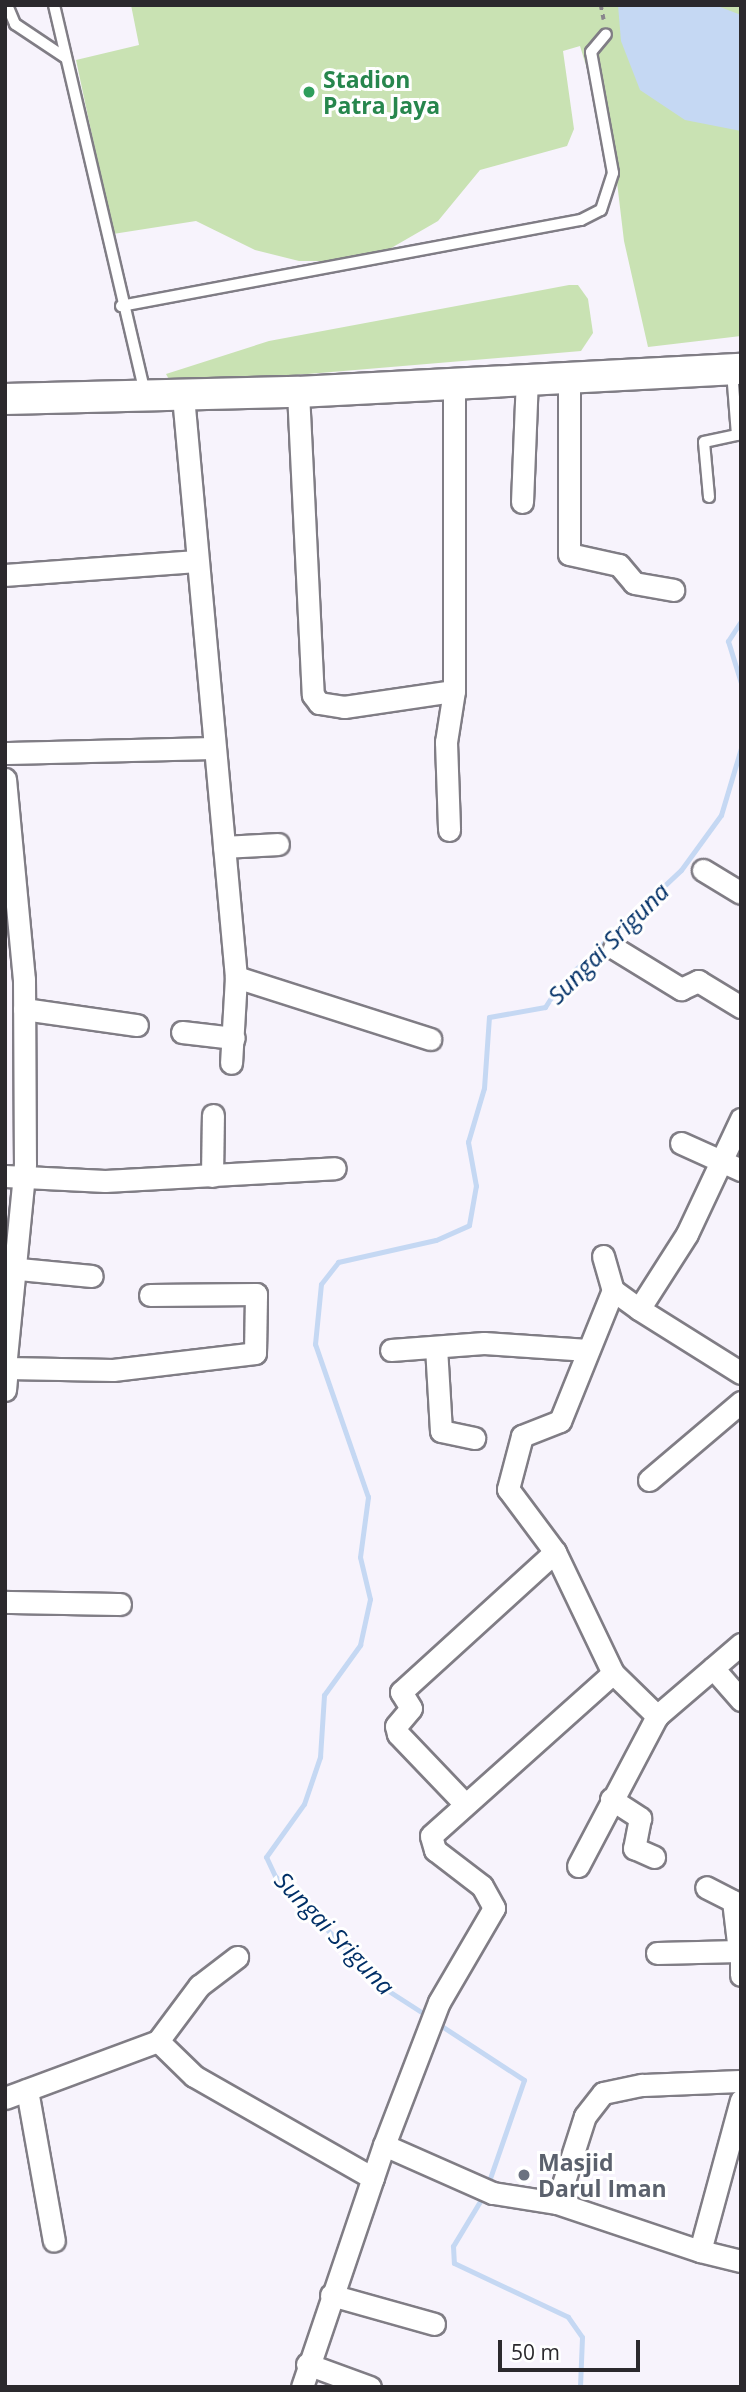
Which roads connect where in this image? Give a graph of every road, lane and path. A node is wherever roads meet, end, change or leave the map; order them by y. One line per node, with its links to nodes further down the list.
1 (7, 5): 4 (lane)
2 (54, 5): 4 (lane)
3 (606, 34): 5 (lane)
4 (66, 58): 5 (lane)
5 (121, 306): 12 (lane)
6 (736, 369): 7 (main road); 14 (lane)
7 (569, 377): 8 (main road); 19 (street)
8 (527, 379): 9 (main road); 16 (street)
9 (454, 383): 10 (main road); 20 (street)
10 (298, 392): 11 (main road); 20 (street)
11 (183, 396): 12 (main road); 17 (street)
12 (145, 397): 13 (main road)
13 (5, 399)
14 (739, 434): 15 (lane)
15 (709, 497)
16 (522, 502)
17 (196, 561): 18 (street); 21 (street)
18 (5, 575)
19 (673, 590)
20 (454, 691): 24 (street)
21 (212, 748): 22 (street); 27 (street)
22 (5, 753)
23 (5, 779): 25 (street)
24 (449, 830)
25 (9, 841): 32 (street)
26 (278, 844): 27 (street)
27 (224, 847): 31 (street)
28 (703, 870): 29 (street)
29 (741, 893)
30 (614, 948): 33 (street)
31 (236, 977): 38 (street); 39 (street)
32 (15, 978): 34 (street)
33 (741, 1007)
34 (24, 1009): 35 (street); 36 (street)
35 (137, 1025)
36 (15, 1032): 47 (street)
37 (182, 1032): 38 (street)
38 (234, 1038): 40 (street)
39 (429, 1039)
40 (230, 1063)
41 (213, 1115): 46 (street)
42 (741, 1119): 44 (street)
43 (681, 1143): 44 (street)
44 (731, 1165): 53 (street)
45 (335, 1168): 46 (street)
46 (212, 1176): 47 (street)
47 (15, 1177): 49 (street)
48 (603, 1256): 51 (street)
49 (19, 1269): 50 (street); 57 (street)
50 (92, 1276)
51 (613, 1290): 53 (street); 56 (street)
52 (150, 1295): 57 (street)
53 (639, 1309): 58 (street)
54 (436, 1347): 55 (street); 56 (street); 61 (street)
55 (391, 1350)
56 (588, 1350): 63 (street)
57 (6, 1368): 59 (street)
58 (741, 1373)
59 (5, 1390)
60 (741, 1402): 62 (street)
61 (474, 1438)
62 (649, 1480)
63 (555, 1552): 68 (street); 72 (street)
64 (5, 1602): 65 (street)
65 (120, 1604)
66 (741, 1644): 67 (street)
67 (713, 1668): 69 (street); 70 (street)
68 (613, 1674): 70 (street); 72 (street)
69 (741, 1700)
70 (657, 1716): 71 (street)
71 (611, 1799): 73 (street); 74 (street)
72 (465, 1804): 85 (street)
73 (654, 1857)
74 (578, 1866)
75 (706, 1887): 76 (street)
76 (740, 1950): 77 (street); 79 (street)
77 (657, 1953)
78 (237, 1957): 80 (street)
79 (741, 1975)
80 (160, 2042): 82 (street); 86 (street)
81 (741, 2081): 87 (street)
82 (27, 2090): 83 (street); 88 (street)
83 (5, 2098)
84 (739, 2112): 89 (street)
85 (384, 2145): 86 (street); 87 (street)
86 (373, 2178): 91 (street)
87 (557, 2203): 89 (street)
88 (54, 2241)
89 (700, 2251): 90 (street)
90 (741, 2261)
91 (331, 2295): 92 (street); 93 (street)
92 (435, 2325)
93 (307, 2364): 94 (street); 95 (street)
94 (302, 2387)
95 (370, 2387)

